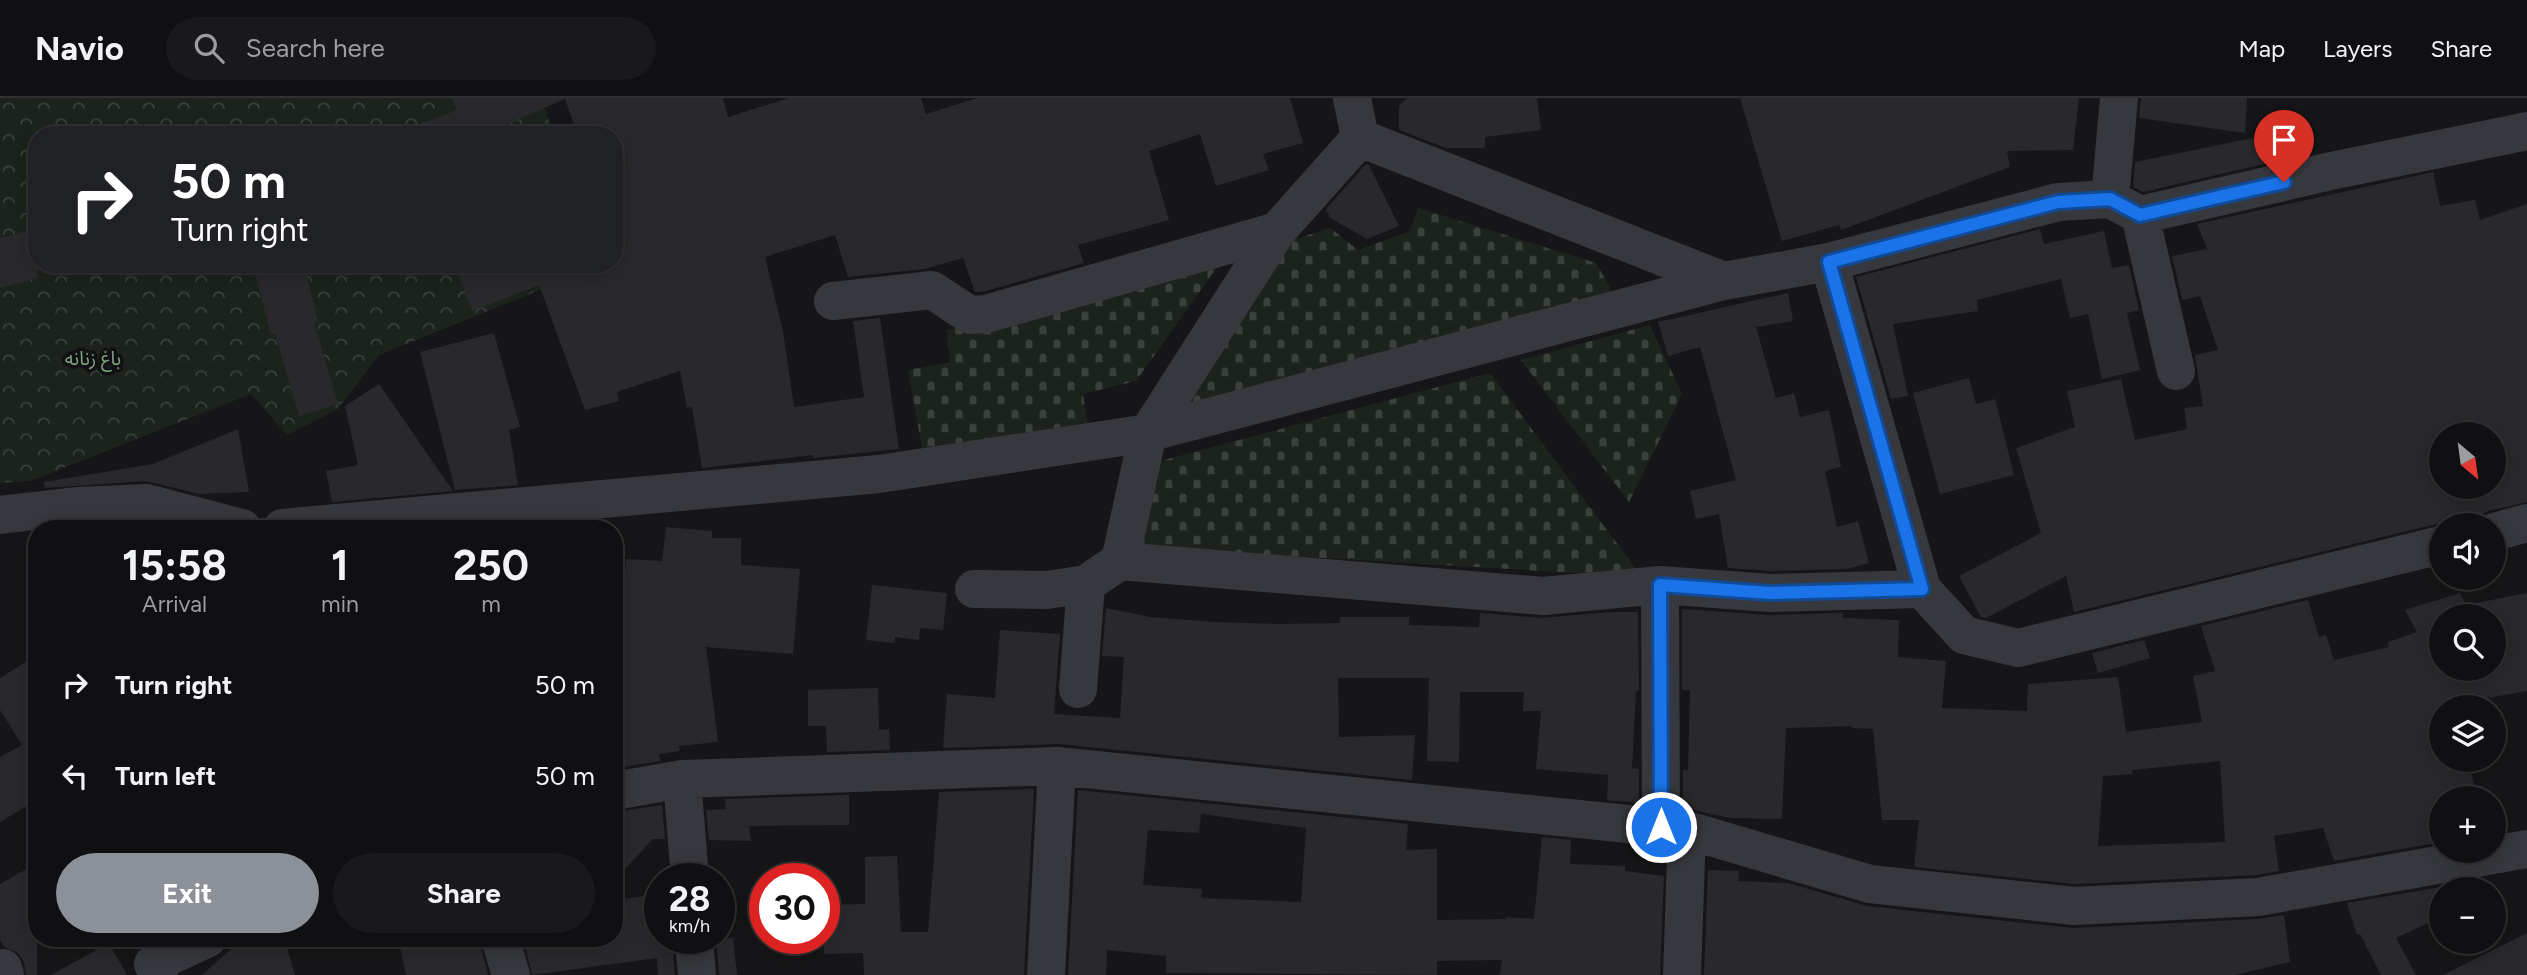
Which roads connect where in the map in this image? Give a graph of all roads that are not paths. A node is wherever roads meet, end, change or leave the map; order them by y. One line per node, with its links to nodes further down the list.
1 (1352, 98): 4 (street)
2 (2119, 98): 5 (street)
3 (2527, 131): 5 (street)
4 (1360, 138): 6 (street); 8 (street)
5 (2125, 207): 7 (street); 10 (street)
6 (1278, 231): 9 (street); 11 (street)
7 (1829, 262): 8 (street); 22 (street)
8 (1724, 281): 11 (street)
9 (832, 301)
10 (2176, 371)
11 (1148, 433): 14 (street); 18 (street)
12 (0, 515): 13 (street)
13 (212, 520)
14 (370, 520)
15 (2527, 523): 16 (street)
16 (2506, 529)
17 (2429, 548): 22 (street)
18 (1120, 561): 19 (street); 20 (street)
19 (1086, 584): 21 (street); 23 (street)
20 (1660, 585): 22 (street); 27 (street)
21 (974, 589)
22 (1922, 589)
23 (1078, 689)
24 (1057, 766): 25 (street); 27 (street); 38 (street)
25 (682, 779): 26 (street); 29 (street)
26 (623, 789)
27 (1674, 828): 28 (street); 39 (street)
28 (2527, 849)
29 (689, 863)
30 (189, 947): 35 (street)
31 (503, 947): 36 (street)
32 (695, 954): 37 (street)
33 (0, 969): 34 (street)
34 (5, 975)
35 (159, 975)
36 (511, 975)
37 (697, 975)
38 (1046, 975)
39 (1682, 975)

